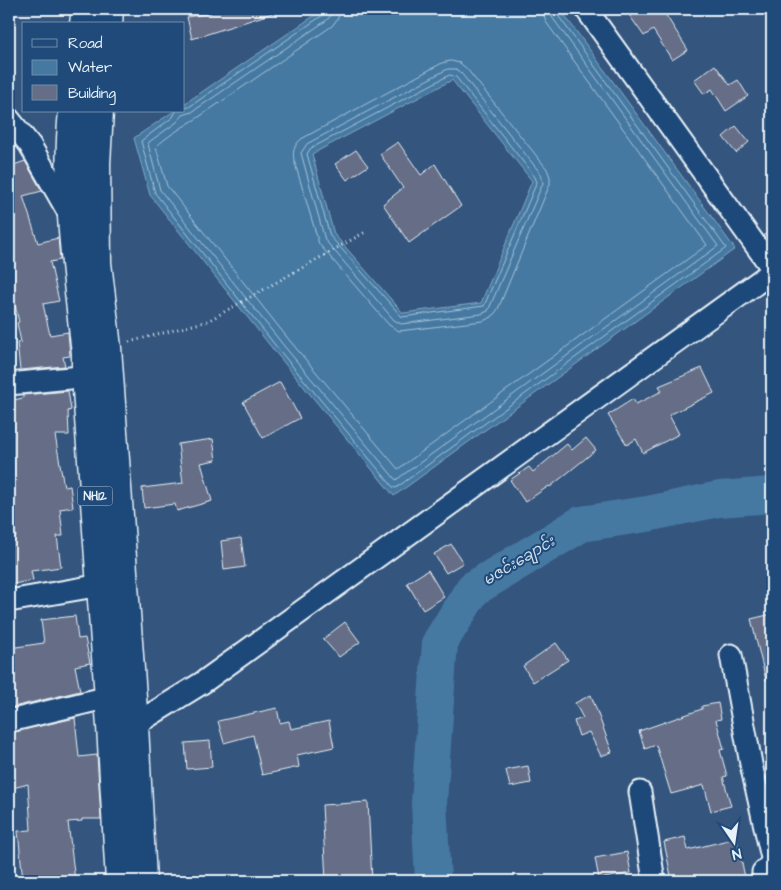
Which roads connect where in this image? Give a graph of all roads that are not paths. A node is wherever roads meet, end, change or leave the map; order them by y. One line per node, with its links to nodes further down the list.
1 (86, 9): 4 (highway)
2 (109, 9): 5 (highway)
3 (586, 9): 10 (street)
4 (84, 22)
5 (108, 22)
6 (73, 112): 9 (highway, NH12)
7 (99, 112): 12 (highway, NH12)
8 (9, 119): 9 (street)
9 (71, 218): 12 (highway, NH12)
10 (772, 268)
11 (772, 272): 19 (street)
12 (97, 375): 13 (street); 14 (highway, NH12); 19 (highway, NH12)
13 (9, 384)
14 (101, 585): 15 (street); 17 (highway, NH12)
15 (9, 601)
16 (731, 655): 21 (street)
17 (109, 697): 18 (street); 23 (highway, NH12)
18 (9, 721)
19 (134, 725): 24 (highway, NH12)
20 (640, 792): 25 (street)
21 (772, 858)
22 (772, 864): 26 (street)
23 (120, 881)
24 (142, 881)
25 (654, 881)
26 (764, 881)

